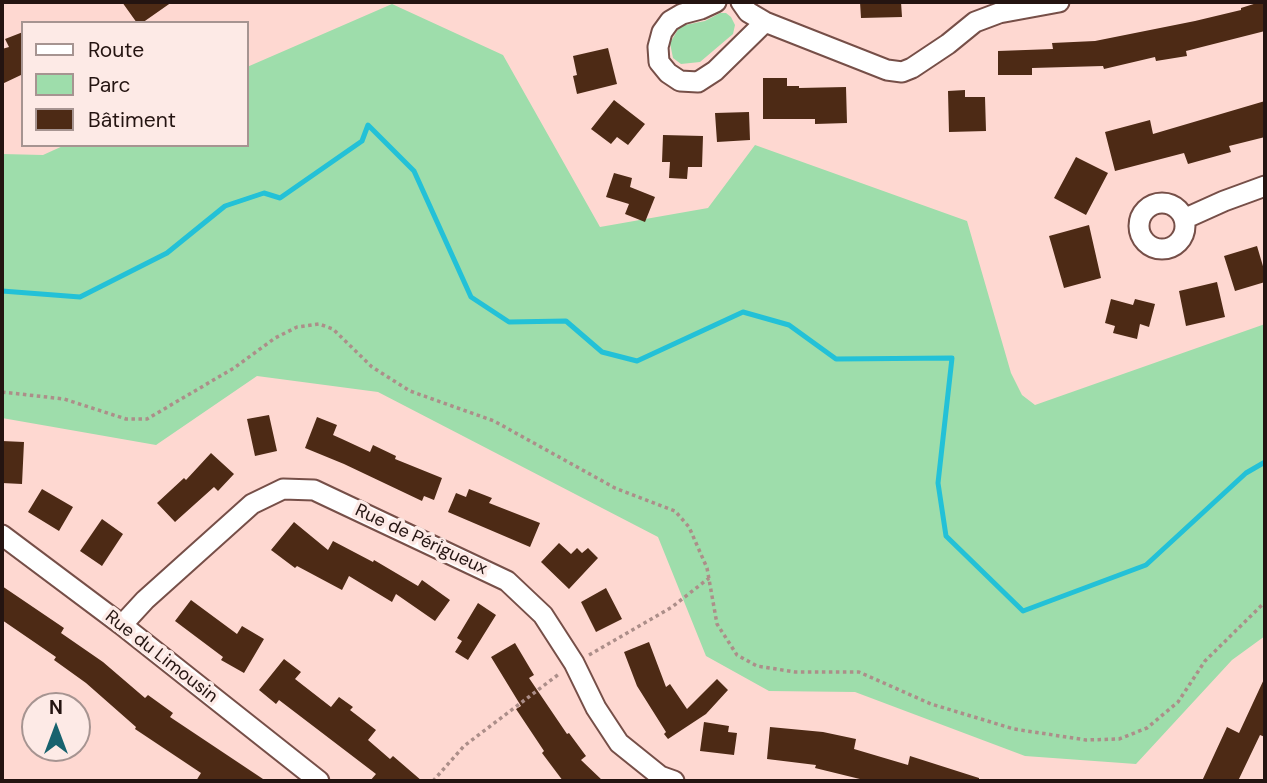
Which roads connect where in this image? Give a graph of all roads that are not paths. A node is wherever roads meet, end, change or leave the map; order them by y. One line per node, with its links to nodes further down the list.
1 (716, 2): 4 (street)
2 (741, 2): 4 (street)
3 (1059, 2): 4 (street)
4 (765, 22)
5 (1265, 186): 6 (street)
6 (1184, 219)
7 (2, 535): 8 (street, Rue du Limousin)
8 (122, 625): 9 (street, Rue du Limousin); 10 (street, Rue de Périgueux)
9 (319, 781)
10 (674, 781)

